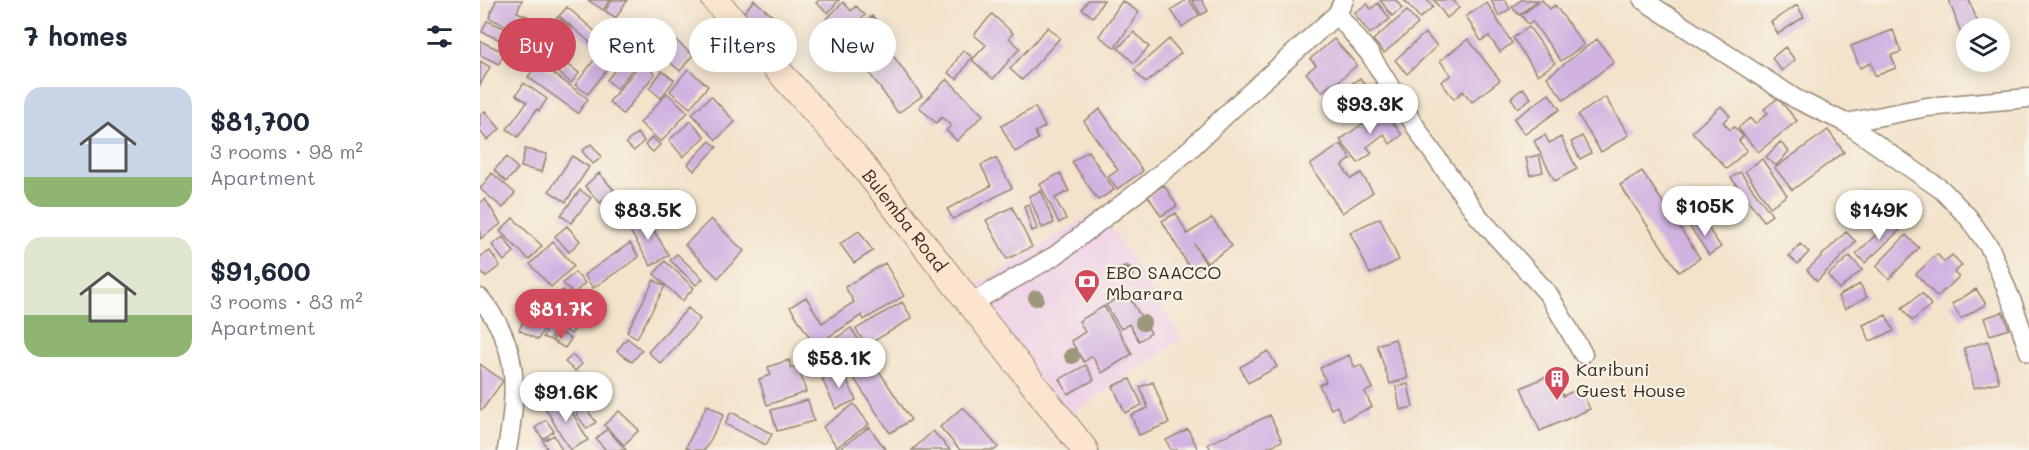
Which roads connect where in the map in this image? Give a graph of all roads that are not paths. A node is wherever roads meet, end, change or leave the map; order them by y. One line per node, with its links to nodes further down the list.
1 (715, 0): 7 (main road, Bulemba Road)
2 (1643, 0): 5 (street)
3 (1340, 7): 7 (street); 9 (street)
4 (2029, 98): 5 (street)
5 (1846, 123): 8 (street)
6 (480, 298): 10 (street)
7 (970, 304): 11 (main road, Bulemba Road)
8 (2029, 352)
9 (1583, 354)
10 (507, 450)
11 (1085, 450)

